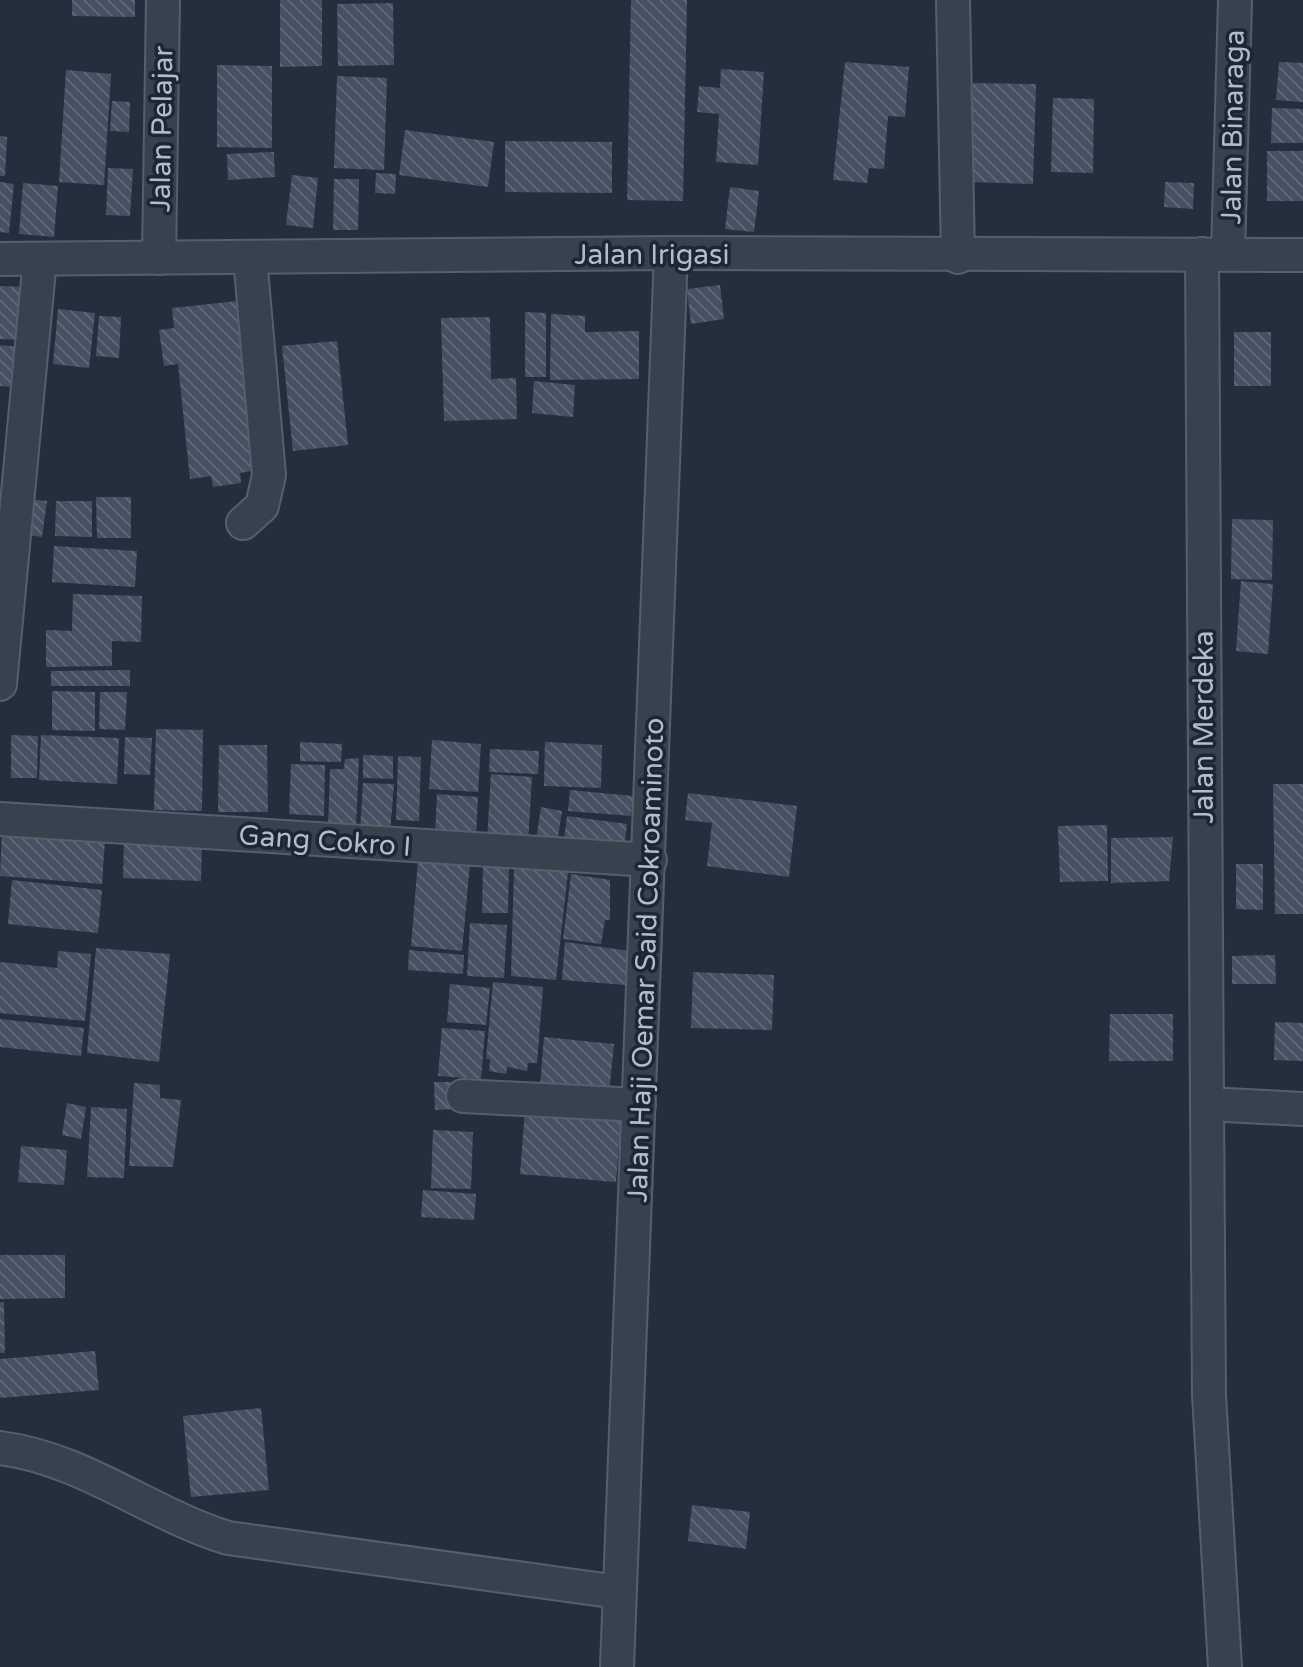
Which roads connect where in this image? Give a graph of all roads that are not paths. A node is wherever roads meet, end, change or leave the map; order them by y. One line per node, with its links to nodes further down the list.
1 (163, 0): 9 (street, Jalan Pelajar)
2 (953, 0): 8 (street)
3 (1235, 0): 5 (street, Jalan Binaraga)
4 (671, 253): 7 (street, Jalan Irigasi); 8 (street, Jalan Irigasi); 15 (street, Jalan Haji Oemar Said Cokroaminoto)
5 (1215, 254): 6 (street, Jalan Irigasi); 8 (street, Jalan Irigasi); 17 (street, Jalan Merdeka)
6 (1303, 255)
7 (250, 257): 9 (street, Jalan Irigasi); 12 (street)
8 (958, 257)
9 (159, 258): 11 (street, Jalan Irigasi)
10 (0, 259): 11 (street, Jalan Irigasi)
11 (39, 271): 13 (street)
12 (243, 523)
13 (0, 684)
14 (0, 819): 15 (street, Gang Cokro I)
15 (650, 860): 18 (street, Jalan Haji Oemar Said Cokroaminoto)
16 (463, 1096): 18 (street)
17 (1207, 1104): 19 (street); 23 (street, Jalan Merdeka)
18 (639, 1105): 21 (street, Jalan Haji Oemar Said Cokroaminoto)
19 (1303, 1109)
20 (0, 1448): 21 (street)
21 (618, 1592): 22 (street, Jalan Haji Oemar Said Cokroaminoto)
22 (617, 1667)
23 (1225, 1667)

